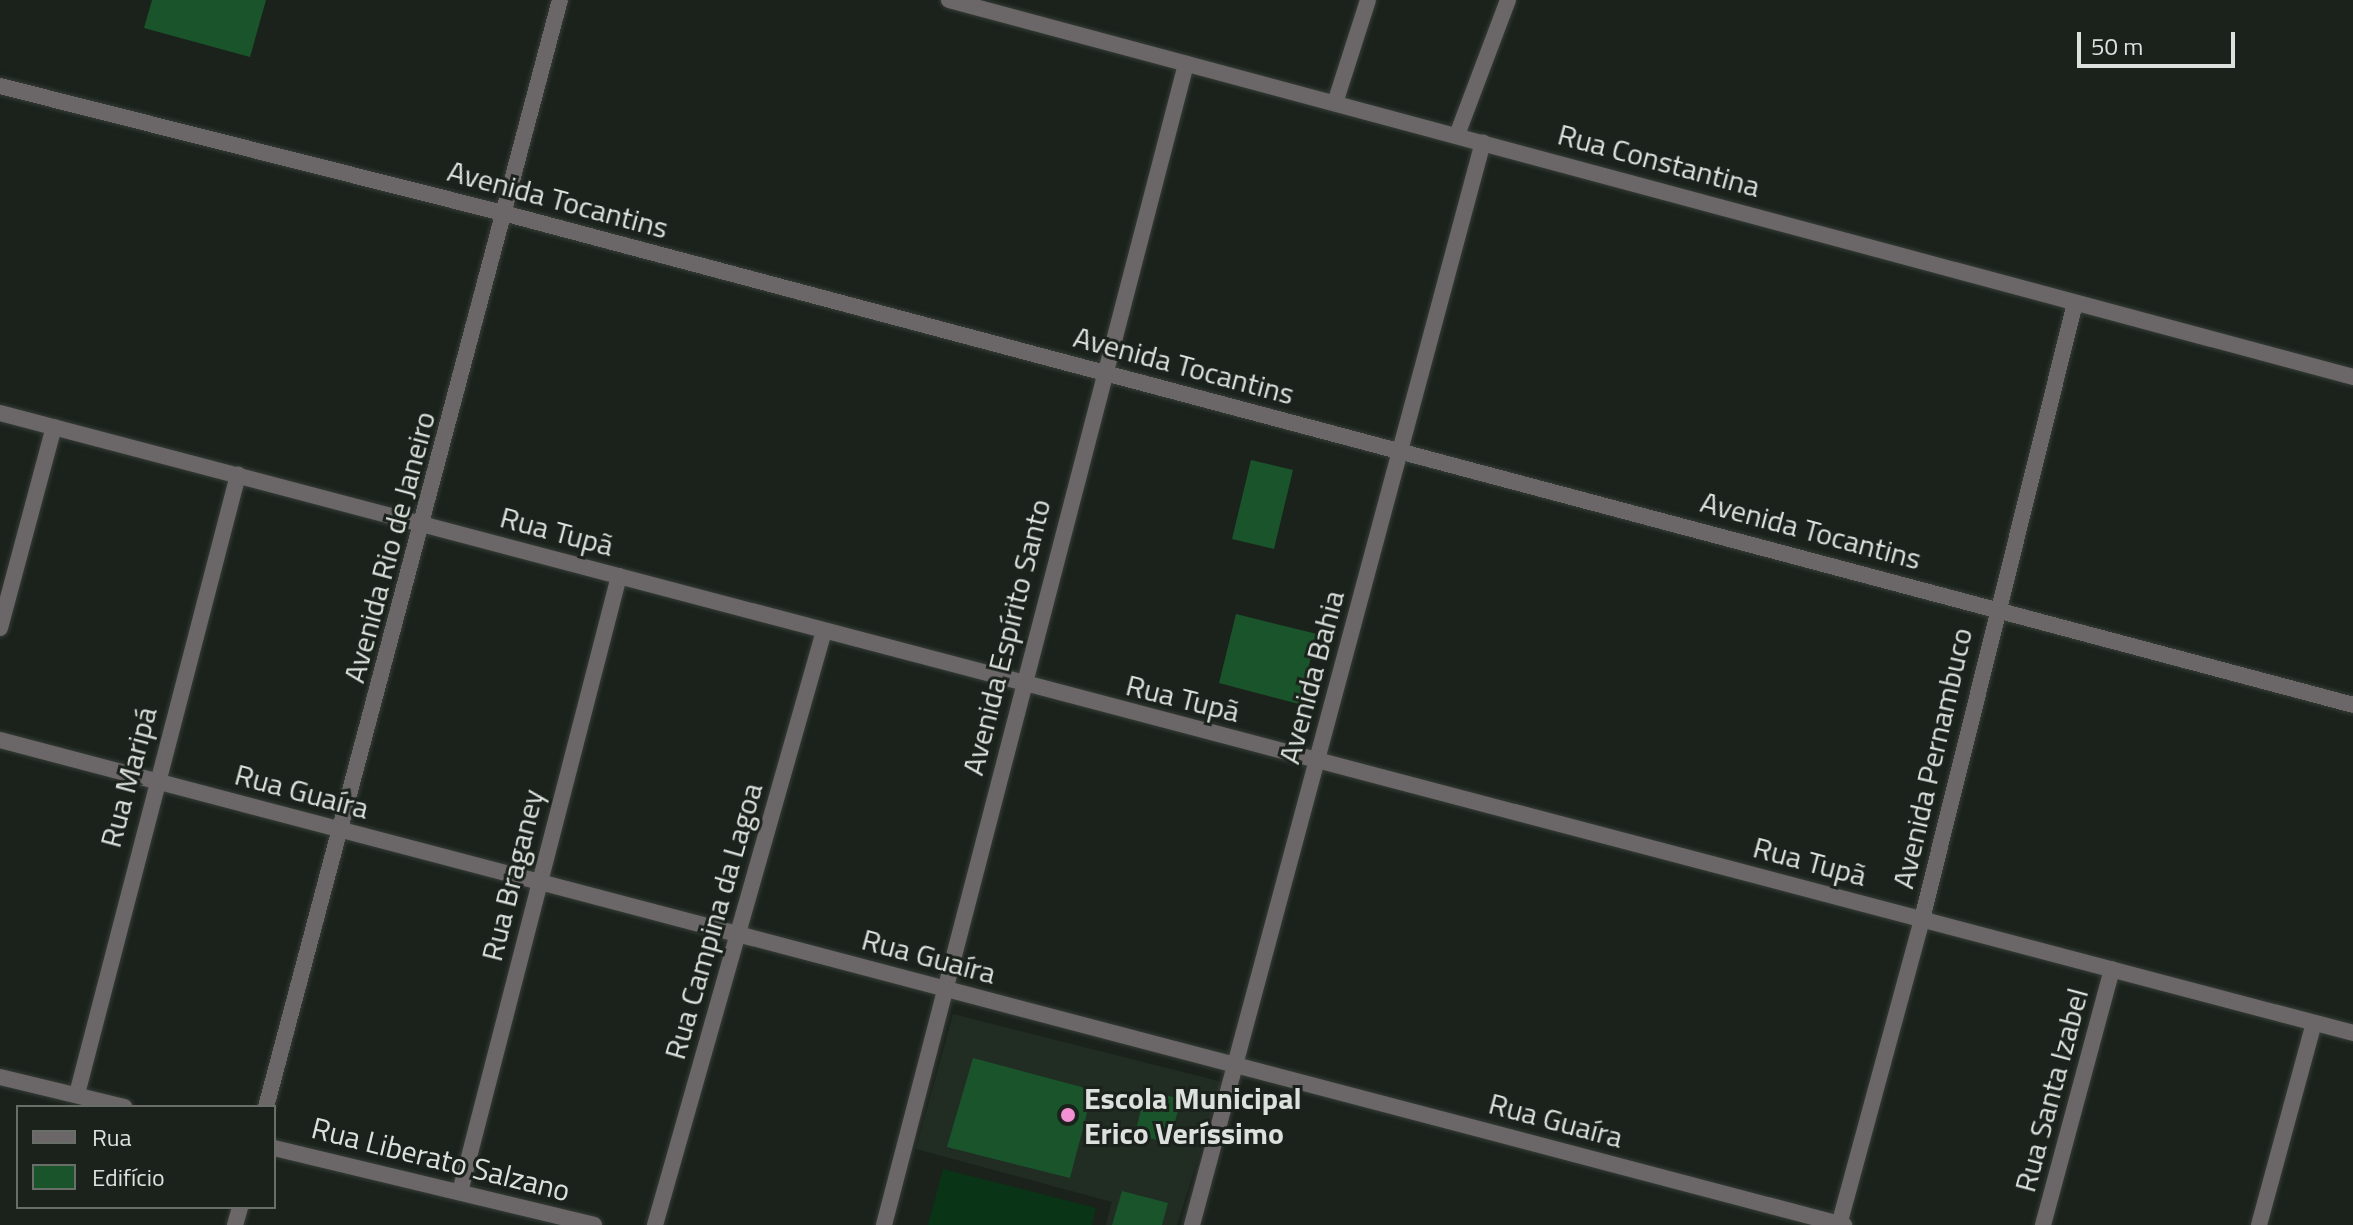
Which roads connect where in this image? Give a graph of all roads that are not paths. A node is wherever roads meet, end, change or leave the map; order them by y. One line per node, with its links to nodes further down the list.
1 (560, 0): 10 (street, Avenida Rio de Janeiro)
2 (949, 0): 5 (street, Rua Constantina)
3 (1368, 0): 7 (street)
4 (1508, 0): 8 (street)
5 (1186, 64): 7 (street, Rua Constantina); 12 (street, Avenida Espírito Santo)
6 (0, 86): 10 (street, Avenida Tocantins)
7 (1335, 103): 8 (street, Rua Constantina)
8 (1457, 135): 9 (street, Rua Constantina)
9 (1483, 142): 11 (street, Rua Constantina); 16 (street, Avenida Bahia)
10 (507, 214): 12 (street, Avenida Tocantins); 18 (street, Avenida Rio de Janeiro)
11 (2075, 303): 13 (street, Rua Constantina); 20 (street, Avenida Pernambuco)
12 (1102, 372): 16 (street, Avenida Tocantins); 23 (street, Avenida Espírito Santo)
13 (2353, 377)
14 (0, 413): 15 (street, Rua Tupã)
15 (54, 427): 17 (street, Rua Tupã); 21 (street)
16 (1399, 451): 20 (street, Avenida Tocantins); 26 (street, Avenida Bahia)
17 (238, 475): 18 (street, Rua Tupã); 27 (street, Rua Maripá)
18 (424, 525): 19 (street, Rua Tupã); 28 (street, Avenida Rio de Janeiro)
19 (619, 576): 22 (street, Rua Tupã); 29 (street, Rua Braganey)
20 (1996, 608): 24 (street, Avenida Tocantins); 30 (street, Avenida Pernambuco)
21 (0, 628)
22 (824, 631): 23 (street, Rua Tupã); 31 (street, Rua Campina da Lagoa)
23 (1023, 687): 26 (street, Rua Tupã); 33 (street, Avenida Espírito Santo)
24 (2353, 705)
25 (0, 740): 27 (street, Rua Guaíra)
26 (1318, 760): 30 (street, Rua Tupã); 36 (street, Avenida Bahia)
27 (156, 781): 28 (street, Rua Guaíra); 38 (street, Rua Maripá)
28 (341, 830): 29 (street, Rua Guaíra); 40 (street, Avenida Rio de Janeiro)
29 (539, 882): 31 (street, Rua Guaíra); 42 (street, Rua Braganey)
30 (1922, 919): 32 (street, Rua Tupã); 47 (street, Avenida Pernambuco)
31 (739, 936): 33 (street, Rua Guaíra); 44 (street, Rua Campina da Lagoa)
32 (2112, 969): 34 (street, Rua Tupã); 48 (street, Rua Santa Izabel)
33 (943, 988): 36 (street, Rua Guaíra); 45 (street, Avenida Espírito Santo)
34 (2314, 1023): 35 (street, Rua Tupã); 49 (street)
35 (2353, 1033)
36 (1235, 1065): 46 (street, Avenida Bahia); 47 (street, Rua Guaíra)
37 (0, 1077): 38 (street)
38 (77, 1094): 39 (street)
39 (117, 1105)
40 (267, 1105)
41 (276, 1148): 42 (street, Rua Liberato Salzano)
42 (461, 1188): 43 (street, Rua Liberato Salzano)
43 (594, 1225)
44 (655, 1225)
45 (884, 1225)
46 (1192, 1225)
47 (1841, 1225)
48 (2043, 1225)
49 (2259, 1225)

